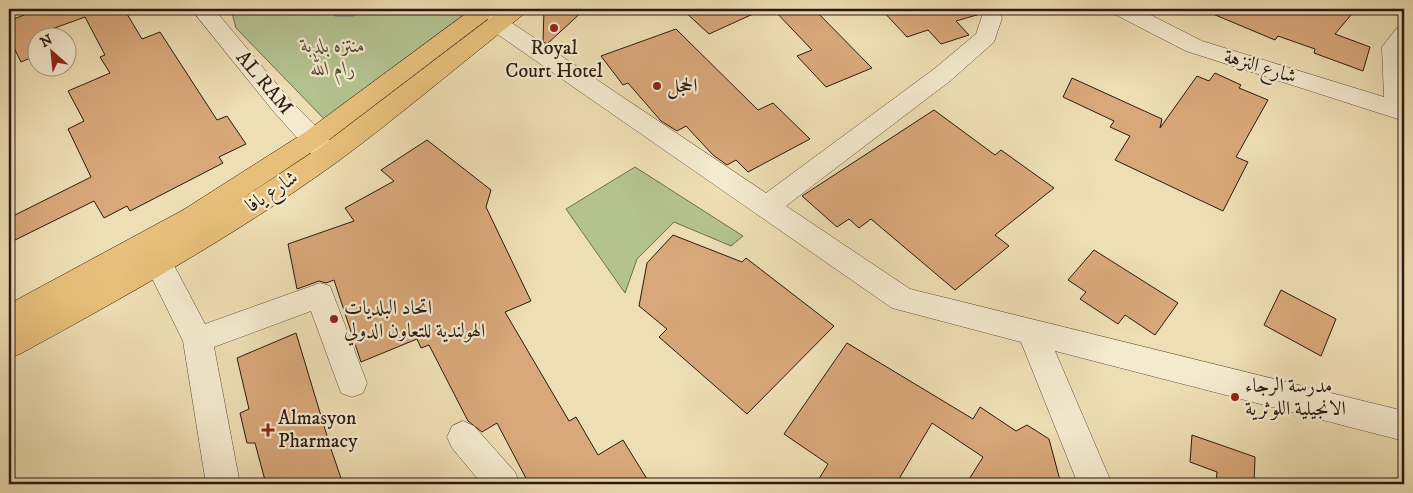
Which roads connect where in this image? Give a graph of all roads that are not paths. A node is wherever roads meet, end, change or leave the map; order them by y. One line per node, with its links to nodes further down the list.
1 (202, 9): 7 (street, AL RAM)
2 (1122, 9): 6 (street, شارع النزهة)
3 (500, 13): 7 (main road, شارع يافا); 8 (street)
4 (991, 18): 8 (street)
5 (1404, 34): 6 (street)
6 (1400, 110)
7 (321, 147): 9 (main road, شارع يافا); 10 (main road, شارع يافا)
8 (766, 207): 11 (street)
9 (159, 264): 12 (street); 13 (main road, شارع يافا)
10 (9, 319)
11 (1032, 332): 15 (street); 19 (street)
12 (198, 340): 14 (street); 17 (street)
13 (9, 345)
14 (352, 383)
15 (1404, 426)
16 (463, 437): 18 (street)
17 (223, 484)
18 (503, 484)
19 (1095, 484)

